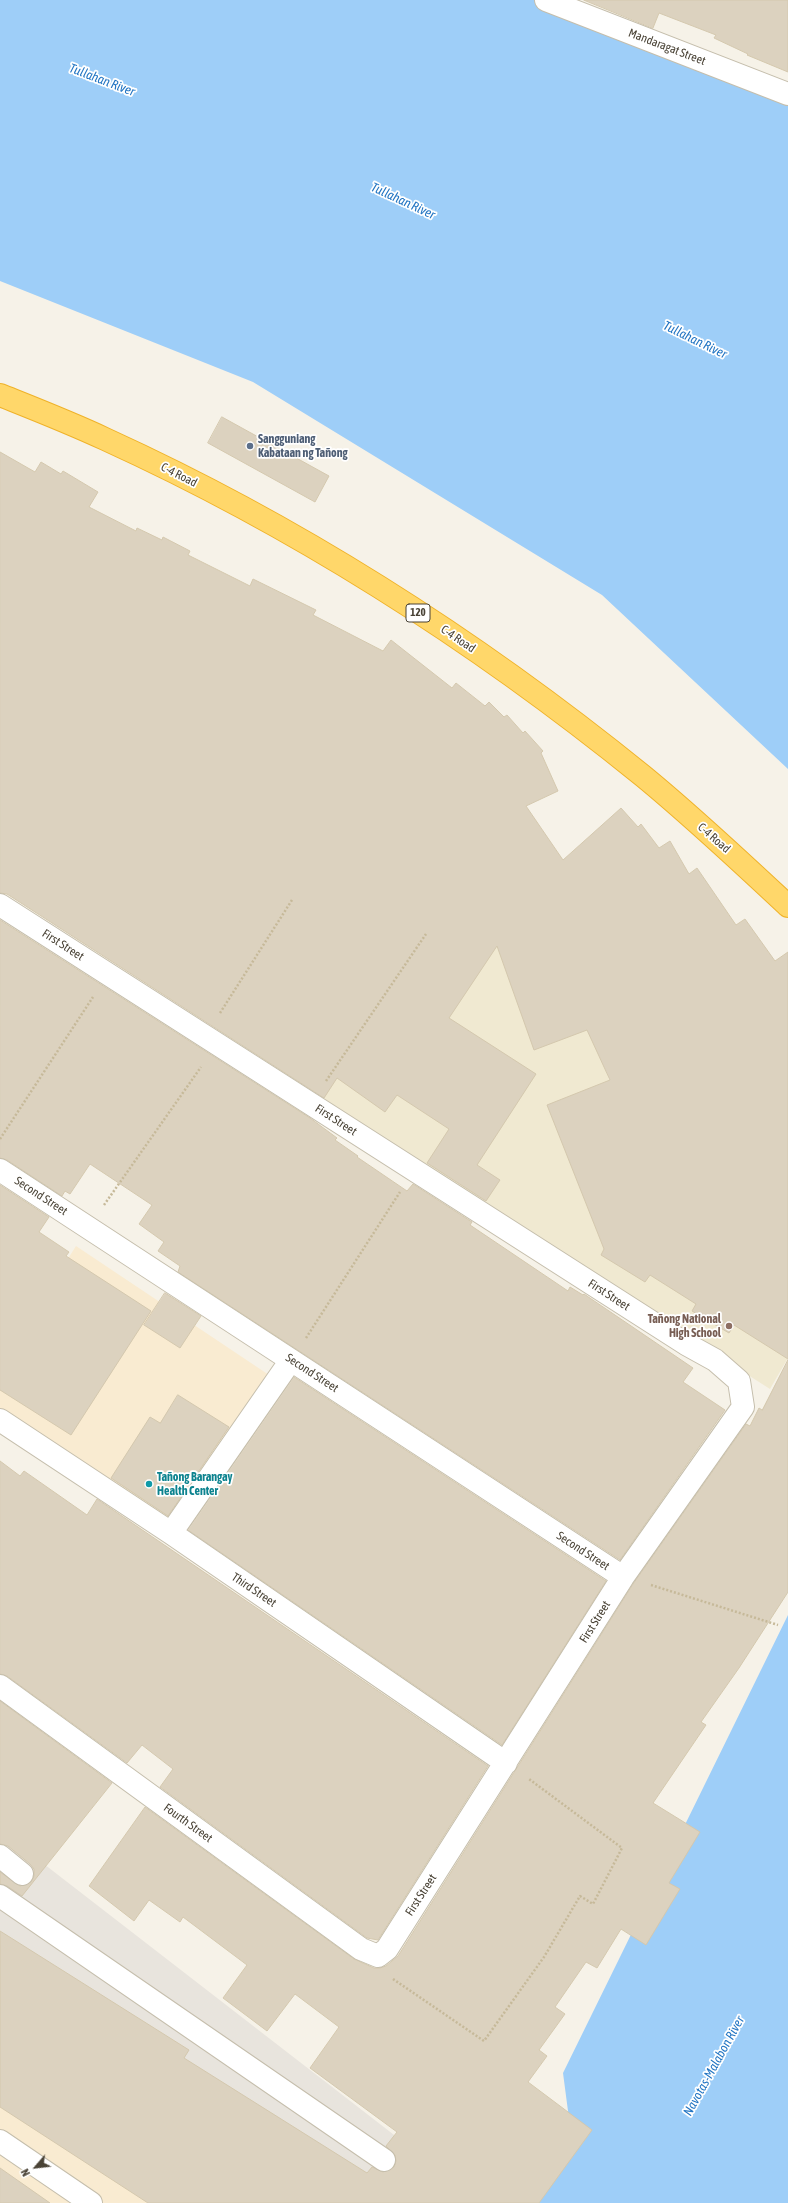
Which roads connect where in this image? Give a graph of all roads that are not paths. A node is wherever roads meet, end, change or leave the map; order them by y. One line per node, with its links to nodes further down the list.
1 (546, 0): 2 (street, Mandaragat Street)
2 (788, 94)
3 (0, 395): 5 (highway, C-4 Road / 120)
4 (0, 905): 10 (street, First Street)
5 (788, 906)
6 (0, 1170): 7 (street, Second Street)
7 (291, 1360): 9 (street); 10 (street, Second Street)
8 (0, 1420): 9 (street, Third Street)
9 (171, 1533): 12 (street, Third Street)
10 (624, 1577): 12 (street, First Street)
11 (0, 1686): 16 (street, Fourth Street)
12 (506, 1763): 16 (street, First Street)
13 (0, 1856): 14 (street)
14 (22, 1874)
15 (0, 1896): 18 (street)
16 (378, 1956)
17 (0, 2141): 19 (street)
18 (384, 2160)
19 (91, 2203)

